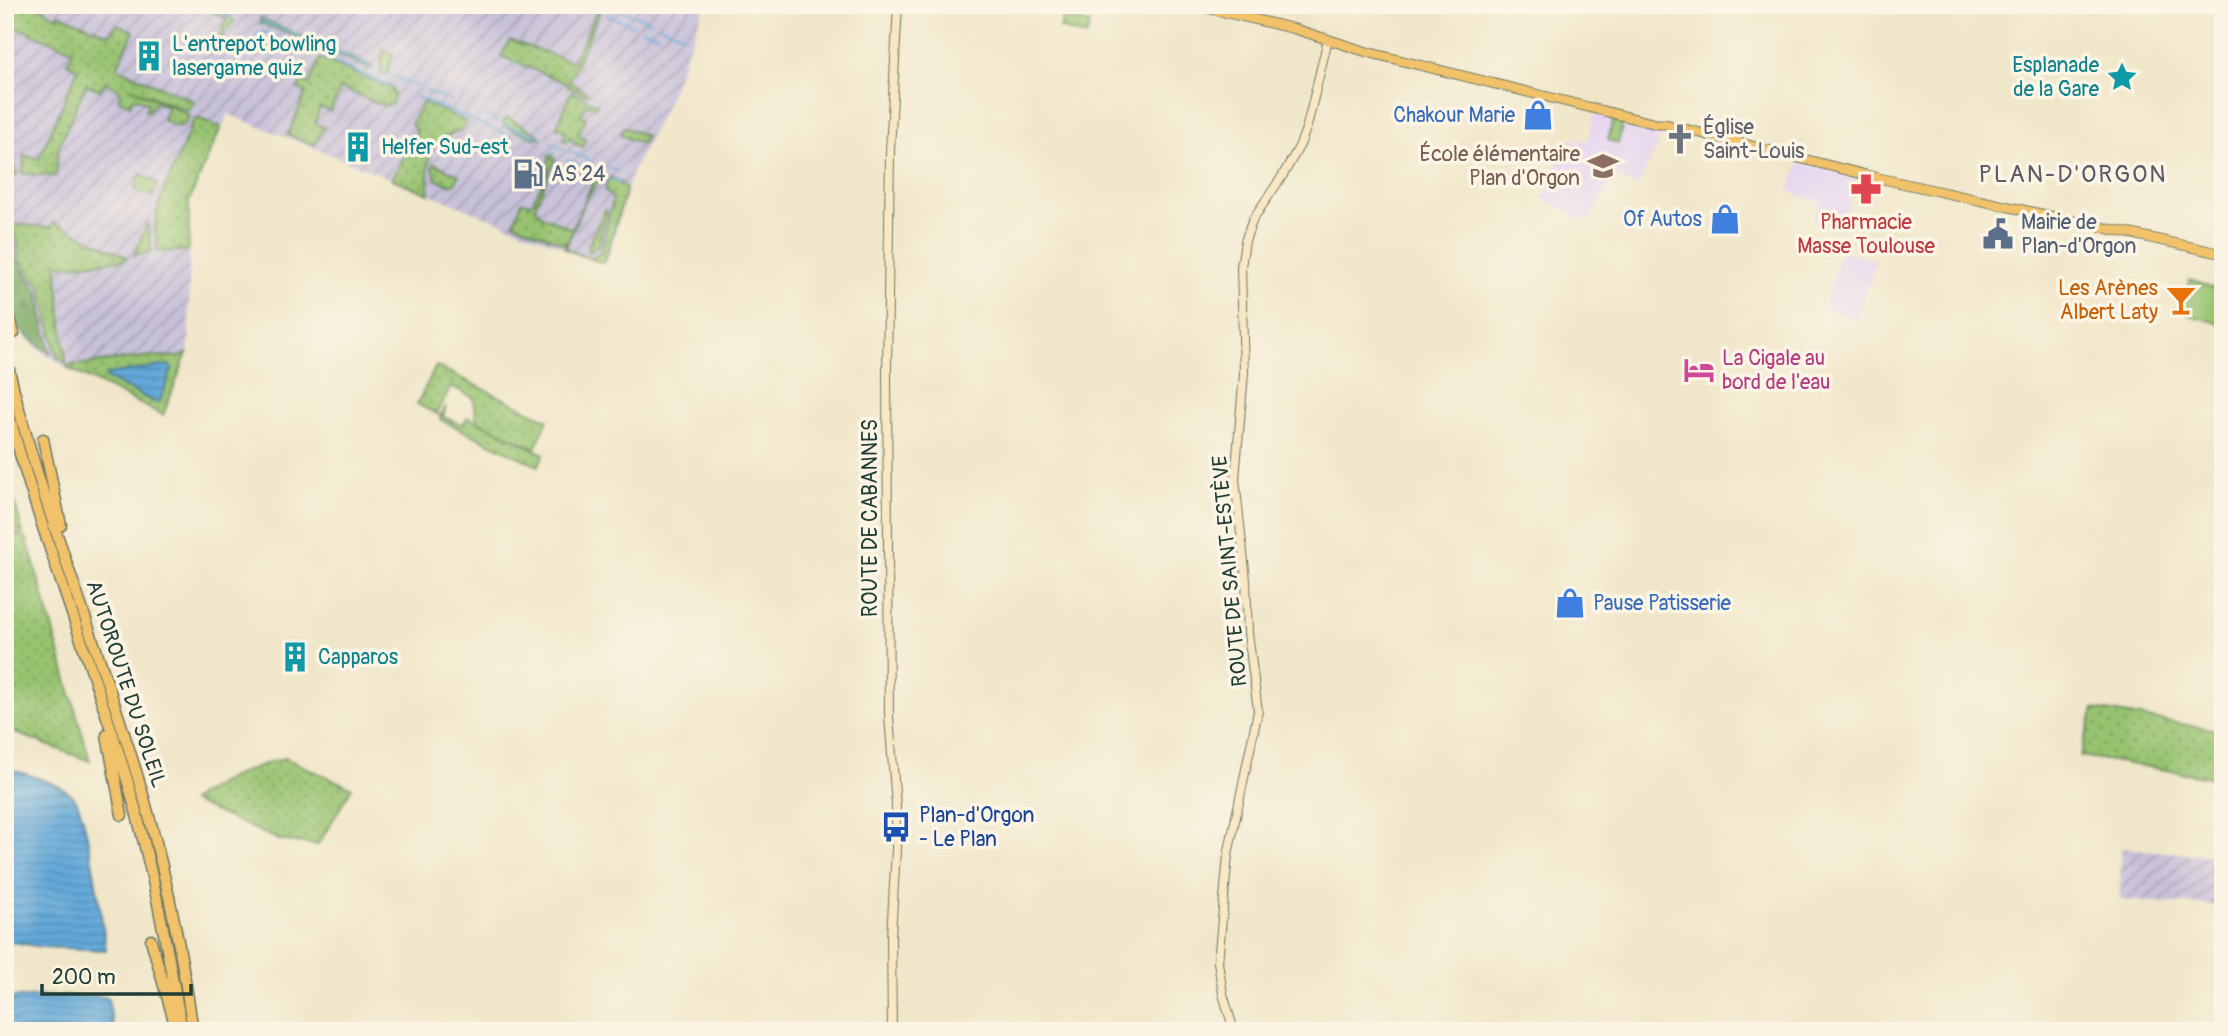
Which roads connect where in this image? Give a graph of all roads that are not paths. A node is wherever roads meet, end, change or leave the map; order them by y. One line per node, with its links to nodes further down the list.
1 (898, 5): 17 (main road, ROUTE DE CABANNES)
2 (1194, 5): 3 (main road)
3 (1328, 39): 4 (main road); 18 (main road, ROUTE DE SAINT-ESTÈVE)
4 (2223, 254)
5 (5, 302): 6 (highway)
6 (14, 333)
7 (5, 354): 10 (highway, AUTOROUTE DU SOLEIL)
8 (5, 400): 11 (highway, AUTOROUTE DU SOLEIL)
9 (43, 439): 10 (highway)
10 (78, 596): 16 (highway, AUTOROUTE DU SOLEIL)
11 (103, 704): 12 (highway); 15 (highway, AUTOROUTE DU SOLEIL)
12 (122, 816)
13 (151, 940): 14 (highway)
14 (176, 1031)
15 (182, 1031)
16 (193, 1031)
17 (892, 1031)
18 (1234, 1031)

